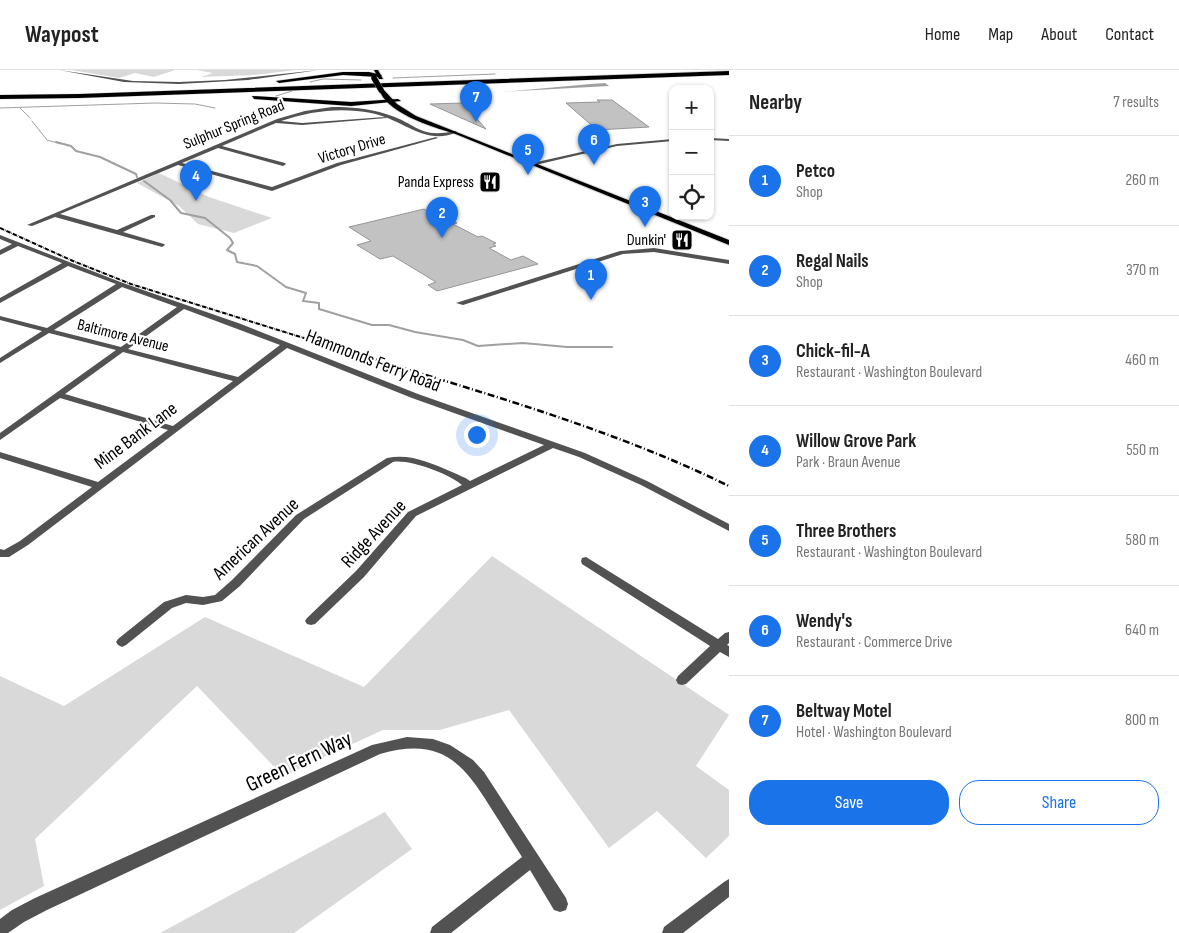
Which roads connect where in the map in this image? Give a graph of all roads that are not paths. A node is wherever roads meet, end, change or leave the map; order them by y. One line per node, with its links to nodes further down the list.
1 (61, 70): 5 (street)
2 (352, 70): 5 (highway)
3 (616, 70): 7 (highway)
4 (729, 72): 7 (highway); 8 (highway)
5 (317, 73): 6 (highway); 11 (highway)
6 (375, 74): 10 (main road, bridge)
7 (545, 76): 11 (highway)
8 (613, 77): 9 (highway); 10 (highway)
9 (723, 80)
10 (382, 88): 12 (highway); 14 (main road); 15 (highway); 15 (highway)
11 (174, 89): 13 (highway)
12 (135, 94): 13 (highway); 14 (highway)
13 (0, 95)
14 (394, 101): 15 (highway); 18 (main road)
15 (364, 102)
16 (391, 117): 17 (street); 17 (street, Sulphur Spring Road); 19 (street, Sulphur Spring Road)
17 (274, 122): 23 (street, Sulphur Spring Road)
18 (455, 132): 19 (street, Sulphur Spring Road); 26 (main road)
19 (442, 136): 24 (street, Victory Drive)
20 (669, 140): 26 (street)
21 (714, 140): 22 (street)
22 (729, 140)
23 (217, 146): 24 (street, Sulphur Spring Road); 25 (street)
24 (178, 163): 27 (street, Sulphur Spring Road)
25 (283, 164)
26 (532, 164): 32 (main road)
27 (56, 215): 29 (street, Sulphur Spring Road); 30 (street)
28 (153, 216): 30 (street)
29 (30, 226)
30 (118, 232): 34 (street)
31 (0, 237): 33 (street, Hammonds Ferry Road)
32 (729, 243)
33 (17, 244): 35 (street); 37 (street, Hammonds Ferry Road)
34 (162, 245)
35 (0, 253)
36 (729, 262): 40 (street)
37 (66, 264): 38 (street, Hammonds Ferry Road); 39 (street)
38 (121, 284): 41 (street, Hammonds Ferry Road); 43 (street)
39 (0, 301)
40 (460, 303)
41 (184, 306): 44 (street, Hammonds Ferry Road); 45 (street)
42 (0, 318): 43 (street, Baltimore Avenue)
43 (49, 331): 45 (street, Baltimore Avenue); 46 (street)
44 (286, 345): 47 (street, Mine Bank Lane); 51 (street, Hammonds Ferry Road)
45 (122, 350): 47 (street, Baltimore Avenue); 48 (street)
46 (0, 361)
47 (240, 380): 49 (street, Mine Bank Lane)
48 (58, 395): 49 (street); 50 (street)
49 (175, 429): 54 (street, Mine Bank Lane)
50 (0, 437)
51 (553, 444): 53 (street, Ridge Avenue); 55 (street, Hammonds Ferry Road)
52 (0, 455): 54 (street)
53 (468, 485): 58 (street, Ridge Avenue); 60 (street, American Avenue)
54 (99, 486): 56 (street, Mine Bank Lane)
55 (729, 528)
56 (3, 554)
57 (586, 561): 61 (street)
58 (311, 621)
59 (729, 636): 61 (street)
60 (122, 642)
61 (724, 648): 62 (street)
62 (682, 680)
63 (531, 859): 65 (street, Green Fern Way); 66 (street, Green Fern Way); 67 (street)
64 (729, 887): 68 (street)
65 (560, 904)
66 (0, 929)
67 (438, 933)
68 (670, 933)

